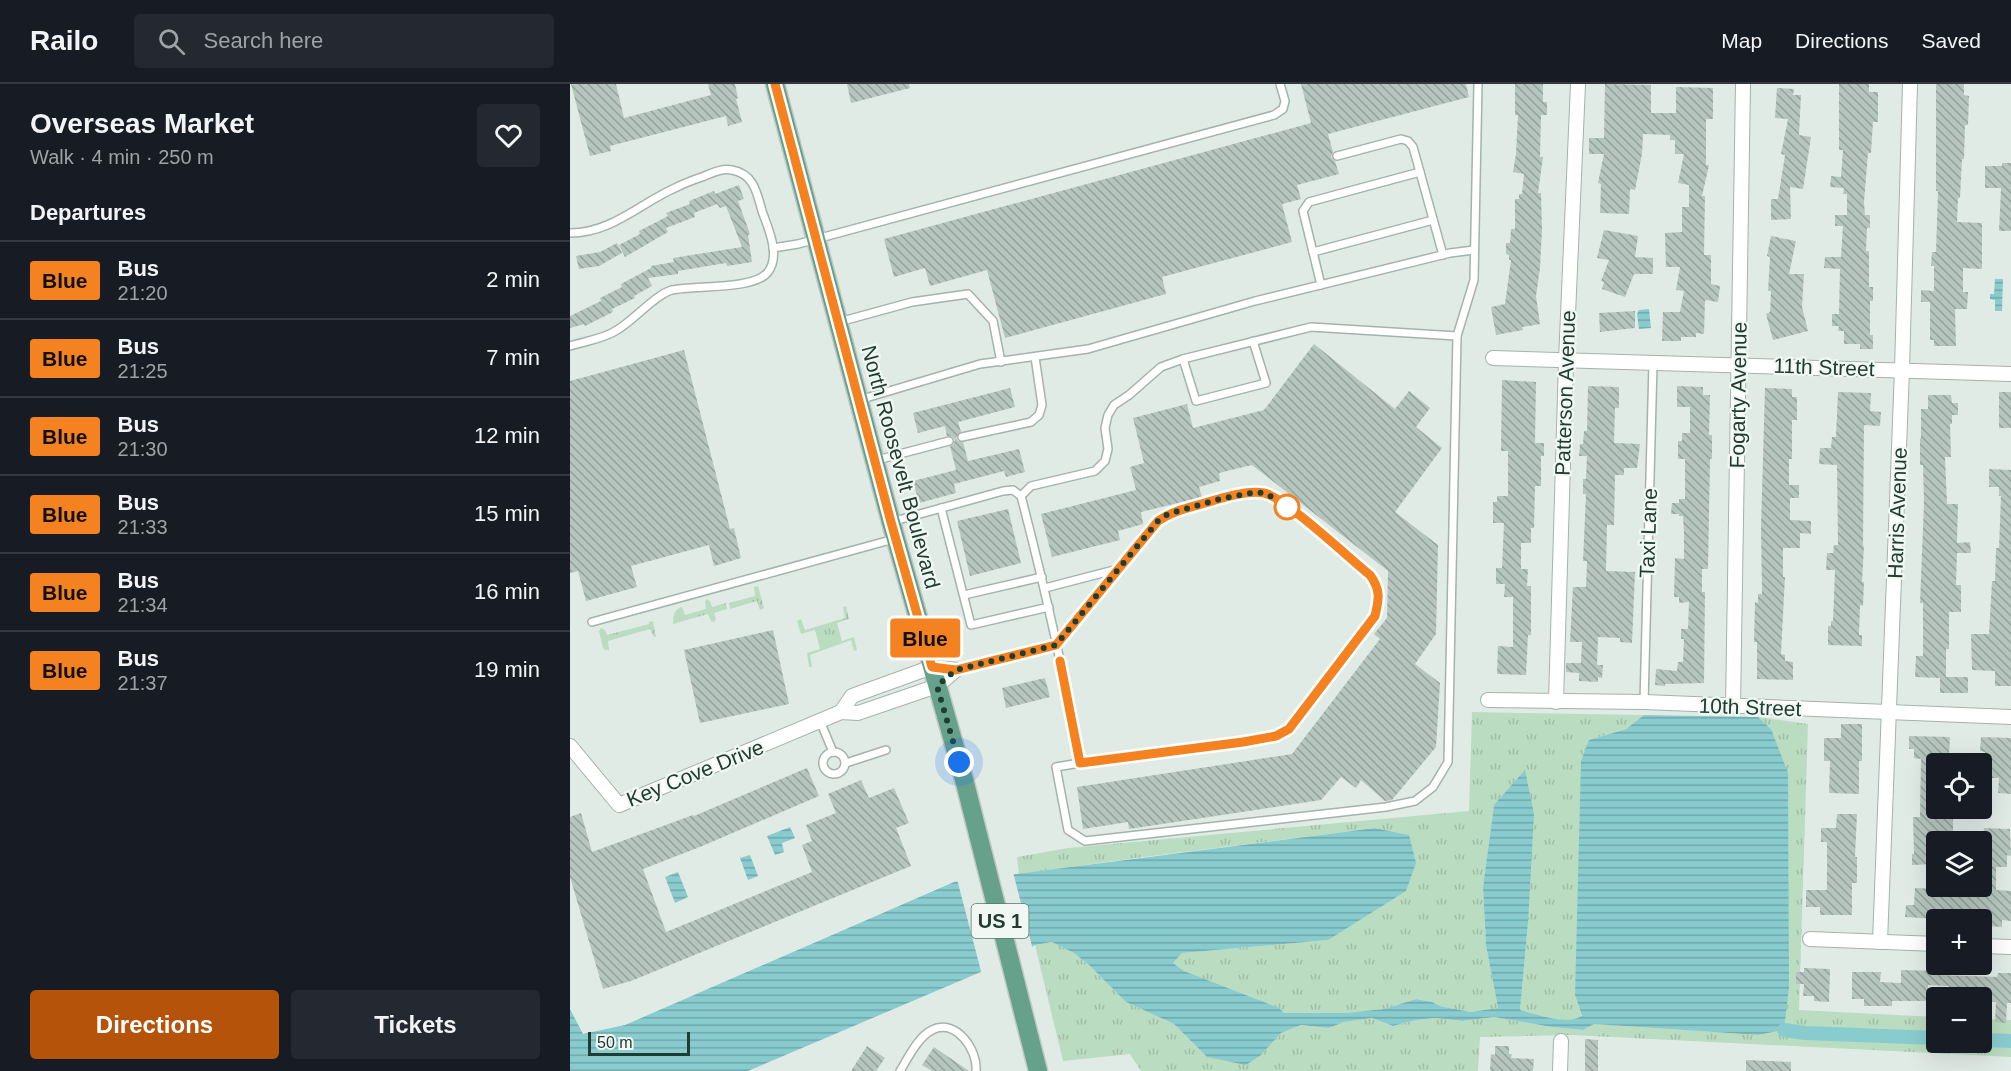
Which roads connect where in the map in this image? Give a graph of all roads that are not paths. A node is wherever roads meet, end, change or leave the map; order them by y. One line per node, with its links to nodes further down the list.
1 (775, 84): 11 (main road, North Roosevelt Boulevard / US 1)
2 (1280, 84): 11 (lane)
3 (1478, 84): 13 (lane)
4 (1578, 84): 24 (street, Patterson Avenue)
5 (1743, 84): 27 (street, Fogarty Avenue)
6 (1910, 84): 28 (street, Harris Avenue)
7 (1337, 156): 8 (lane)
8 (1420, 172): 9 (lane); 14 (lane)
9 (1433, 220): 14 (lane); 15 (lane)
10 (570, 233): 12 (lane)
11 (816, 238): 12 (lane); 17 (main road, North Roosevelt Boulevard / US 1)
12 (773, 248): 20 (lane)
13 (1474, 250): 15 (lane); 18 (lane)
14 (1313, 252): 16 (lane)
15 (1443, 255): 16 (lane)
16 (1321, 285): 21 (lane)
17 (839, 322): 25 (lane); 30 (main road, North Roosevelt Boulevard / US 1)
18 (1457, 336): 19 (lane); 59 (lane)
19 (1253, 341): 23 (lane); 23 (lane)
20 (570, 346)
21 (1035, 357): 25 (lane); 31 (lane)
22 (1493, 358): 24 (street, 11th Street)
23 (1183, 359): 34 (lane)
24 (1566, 361): 26 (street, 11th Street); 48 (street, Patterson Avenue)
25 (1001, 362): 30 (lane)
26 (1653, 364): 27 (street, 11th Street); 49 (lane, Taxi Lane)
27 (1738, 364): 28 (street, 11th Street); 50 (street, Fogarty Avenue)
28 (1902, 370): 29 (street, 11th Street); 52 (street, Harris Avenue)
29 (2011, 374)
30 (859, 400): 33 (main road, North Roosevelt Boulevard / US 1)
31 (962, 437)
32 (949, 441): 33 (lane)
33 (874, 460): 36 (main road, North Roosevelt Boulevard / US 1)
34 (1021, 496): 35 (lane); 38 (lane)
35 (941, 508): 36 (lane); 40 (lane)
36 (893, 531): 42 (lane); 44 (main road, North Roosevelt Boulevard / US 1)
37 (1118, 569): 39 (lane); 43 (lane); 59 (lane)
38 (1042, 576): 39 (lane); 40 (lane)
39 (1045, 588): 41 (lane)
40 (963, 595): 41 (lane)
41 (1049, 606): 43 (lane)
42 (592, 622)
43 (1056, 645): 45 (lane); 59 (lane)
44 (932, 667): 45 (street, Key Cove Drive); 46 (main road, North Roosevelt Boulevard / US 1); 51 (street, Key Cove Drive)
45 (956, 670): 46 (street, Key Cove Drive)
46 (937, 686): 51 (street, Key Cove Drive); 68 (main road, North Roosevelt Boulevard / US 1)
47 (1488, 700): 48 (street, 10th Street)
48 (1556, 702): 49 (street, 10th Street)
49 (1644, 702): 50 (street, 10th Street)
50 (1733, 706): 52 (street, 10th Street)
51 (841, 712): 54 (street, Key Cove Drive)
52 (1889, 713): 53 (street, 10th Street); 61 (street, Harris Avenue)
53 (2011, 717)
54 (820, 721): 55 (street, Key Cove Drive); 57 (lane)
55 (570, 747)
56 (886, 750): 58 (lane)
57 (832, 752): 58 (lane); 58 (lane)
58 (846, 762)
59 (1080, 763)
60 (1810, 939): 61 (street)
61 (1880, 942): 62 (street)
62 (1926, 944)
63 (1992, 946): 64 (street)
64 (2011, 946)
65 (1561, 1041): 69 (street)
66 (900, 1071): 67 (lane)
67 (976, 1071)
68 (1038, 1071)
69 (1560, 1071)

